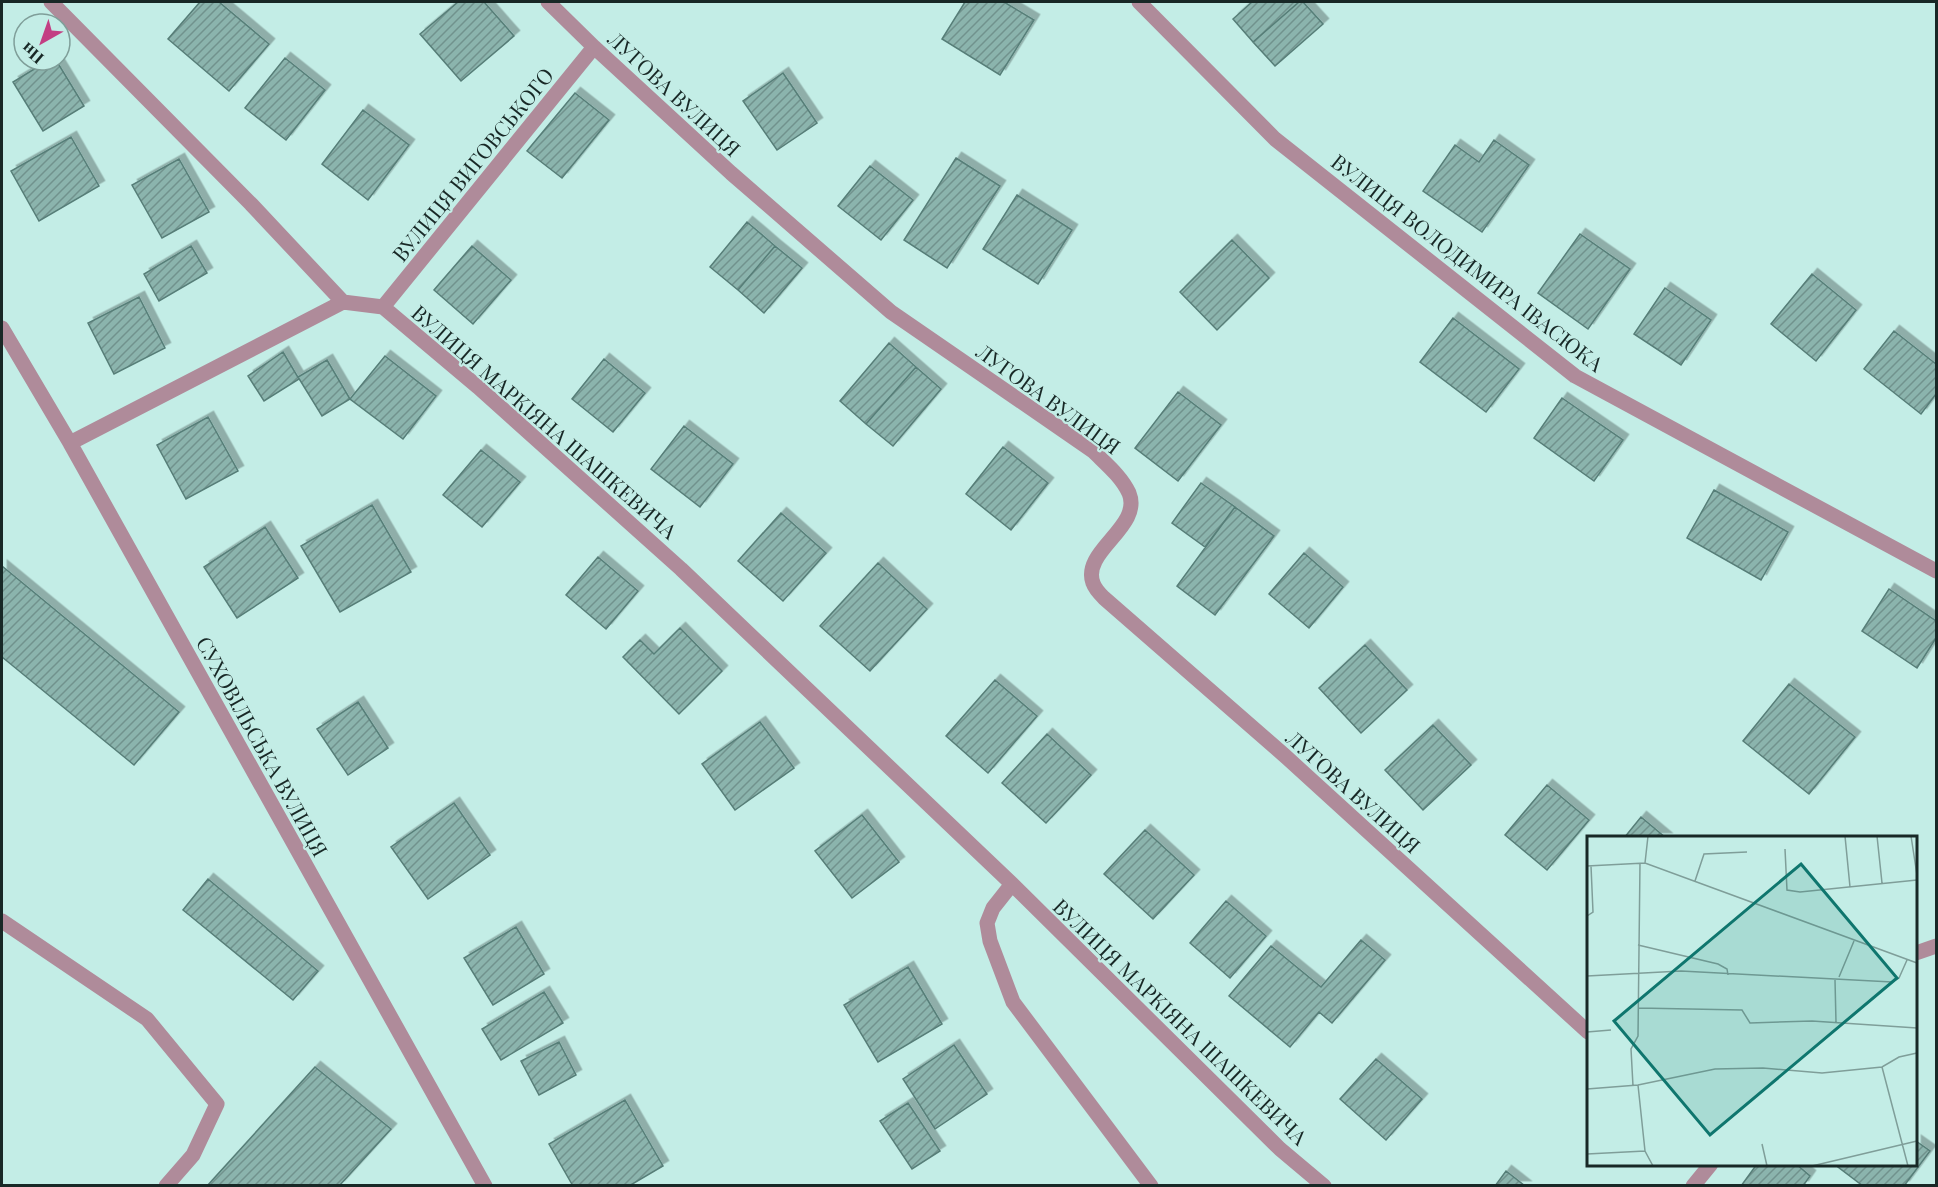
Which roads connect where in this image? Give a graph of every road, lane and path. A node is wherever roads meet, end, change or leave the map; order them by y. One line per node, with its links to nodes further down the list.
1 (51, 2): 5 (street)
2 (548, 2): 4 (street, ЛУГОВА ВУЛИЦЯ)
3 (1139, 2): 9 (street, ВУЛИЦЯ ВОЛОДИМИРА ІВАСЮКА)
4 (594, 47): 6 (street, ВУЛИЦЯ ВИГОВСЬКОГО); 14 (street, ЛУГОВА ВУЛИЦЯ)
5 (343, 302): 6 (street, ВУЛИЦЯ МАРКІЯНА ШАШКЕВИЧА); 8 (street)
6 (383, 307): 10 (street, ВУЛИЦЯ МАРКІЯНА ШАШКЕВИЧА)
7 (2, 328): 8 (street, СУХОВІЛЬСЬКА ВУЛИЦЯ)
8 (70, 443): 17 (street, СУХОВІЛЬСЬКА ВУЛИЦЯ)
9 (1936, 571)
10 (1012, 884): 18 (street); 19 (street, ВУЛИЦЯ МАРКІЯНА ШАШКЕВИЧА)
11 (2, 921): 16 (street)
12 (1936, 946): 13 (street)
13 (1917, 953)
14 (1587, 1031)
15 (1709, 1166): 20 (street)
16 (166, 1185)
17 (485, 1185)
18 (1151, 1185)
19 (1324, 1185)
20 (1693, 1185)

